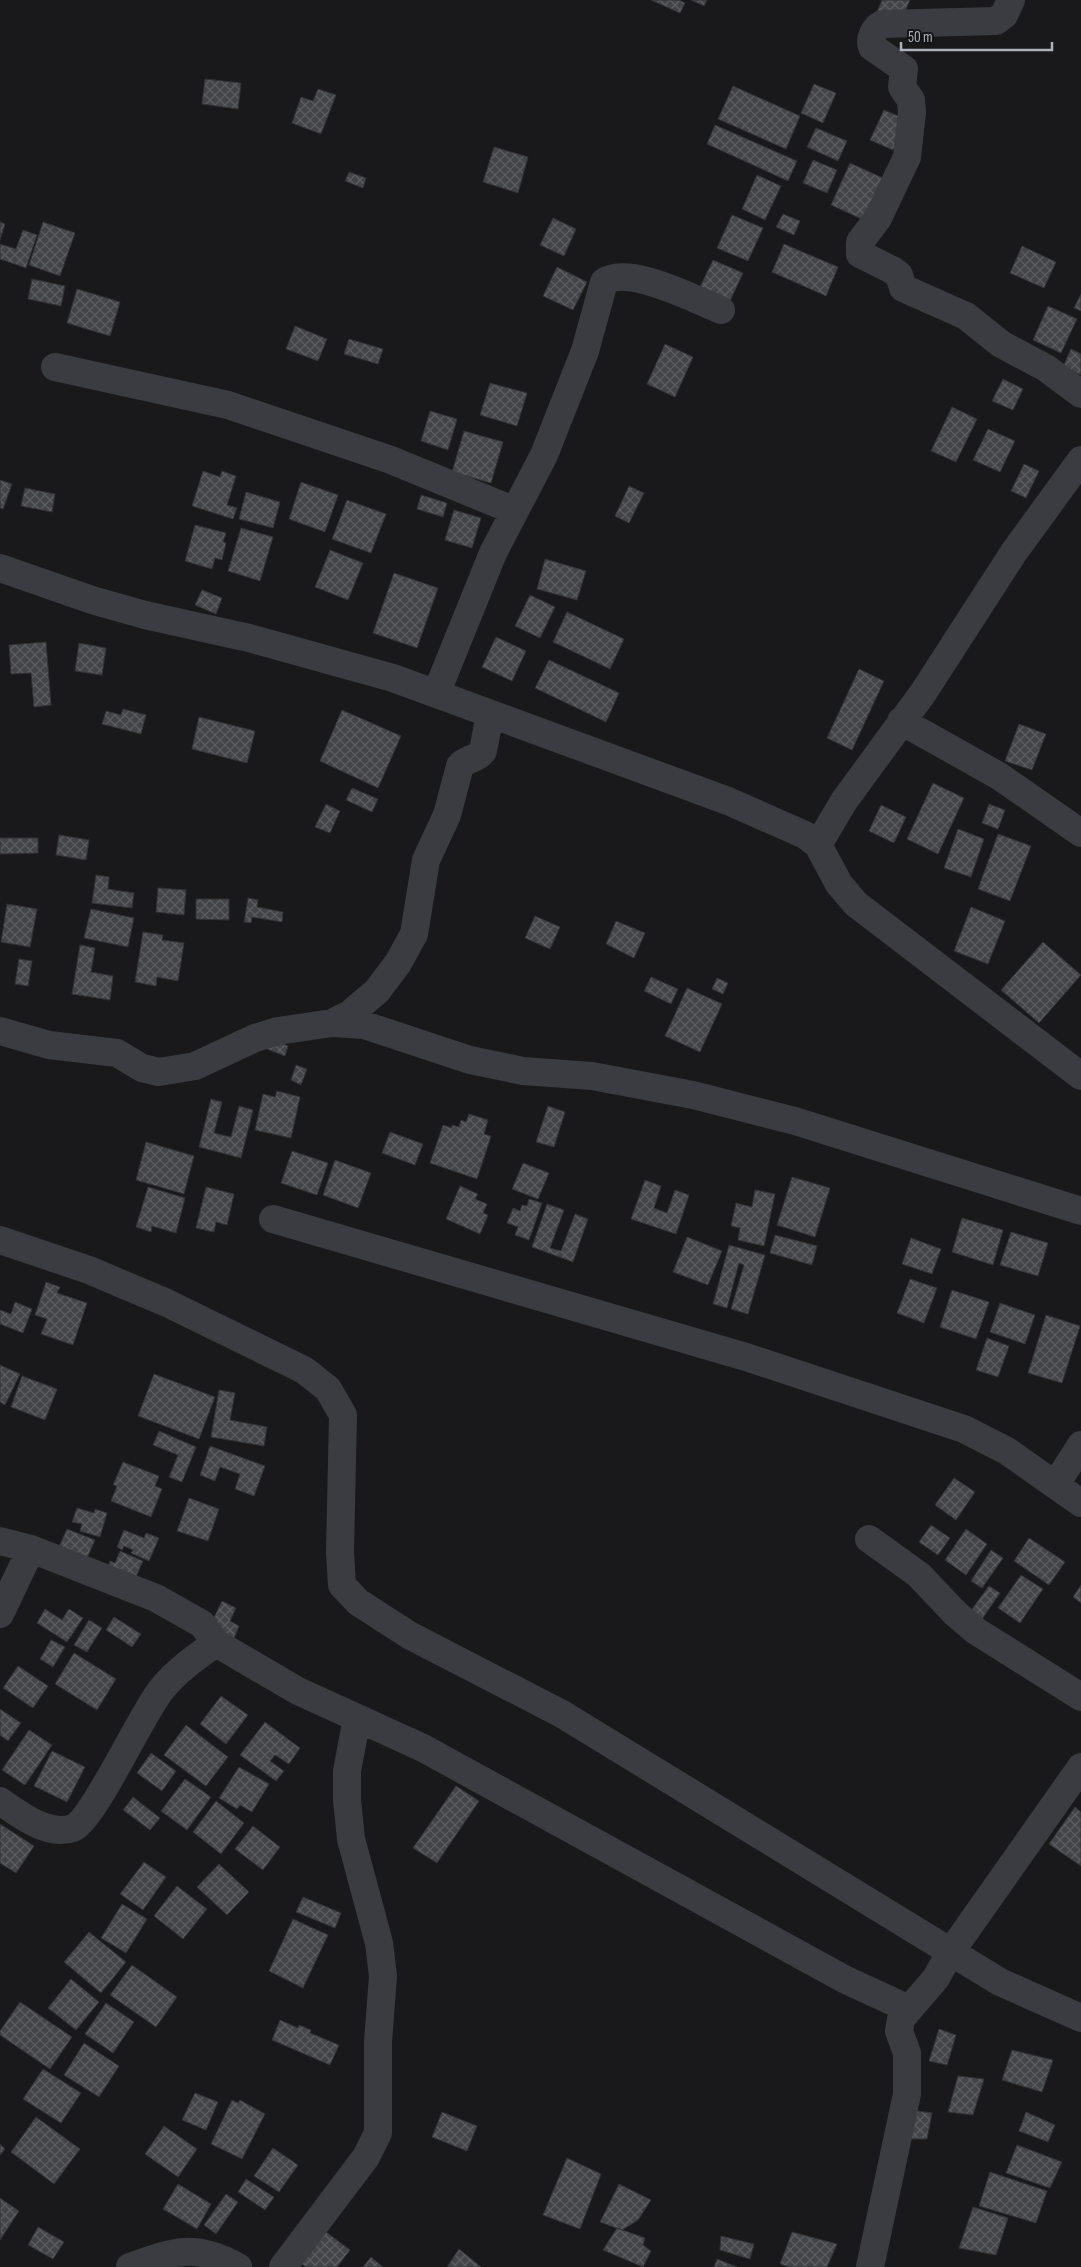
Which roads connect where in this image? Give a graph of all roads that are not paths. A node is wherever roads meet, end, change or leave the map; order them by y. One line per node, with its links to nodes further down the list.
1 (1011, 0): 4 (street)
2 (721, 310): 6 (street)
3 (55, 367): 6 (street)
4 (1081, 394)
5 (1081, 460): 10 (street)
6 (515, 511): 8 (street)
7 (0, 568): 8 (street)
8 (436, 694): 9 (street)
9 (490, 714): 12 (street); 13 (street)
10 (901, 721): 11 (street); 12 (street)
11 (1081, 833)
12 (818, 845): 15 (street)
13 (332, 1023): 14 (street); 16 (street)
14 (0, 1031)
15 (1081, 1076)
16 (1081, 1211)
17 (273, 1219): 20 (street)
18 (0, 1240): 31 (street)
19 (1081, 1445): 20 (street)
20 (1056, 1484): 21 (street)
21 (1081, 1503)
22 (869, 1539): 27 (street)
23 (0, 1541): 24 (street)
24 (31, 1549): 25 (street); 26 (street)
25 (0, 1614)
26 (216, 1643): 28 (street); 30 (street)
27 (1081, 1697)
28 (357, 1718): 32 (street); 36 (street)
29 (1081, 1766): 31 (street)
30 (0, 1801)
31 (950, 1953): 32 (street); 33 (street)
32 (909, 2008): 37 (street)
33 (1081, 2018)
34 (130, 2267): 35 (street)
35 (238, 2267)
36 (283, 2267)
37 (870, 2267)

